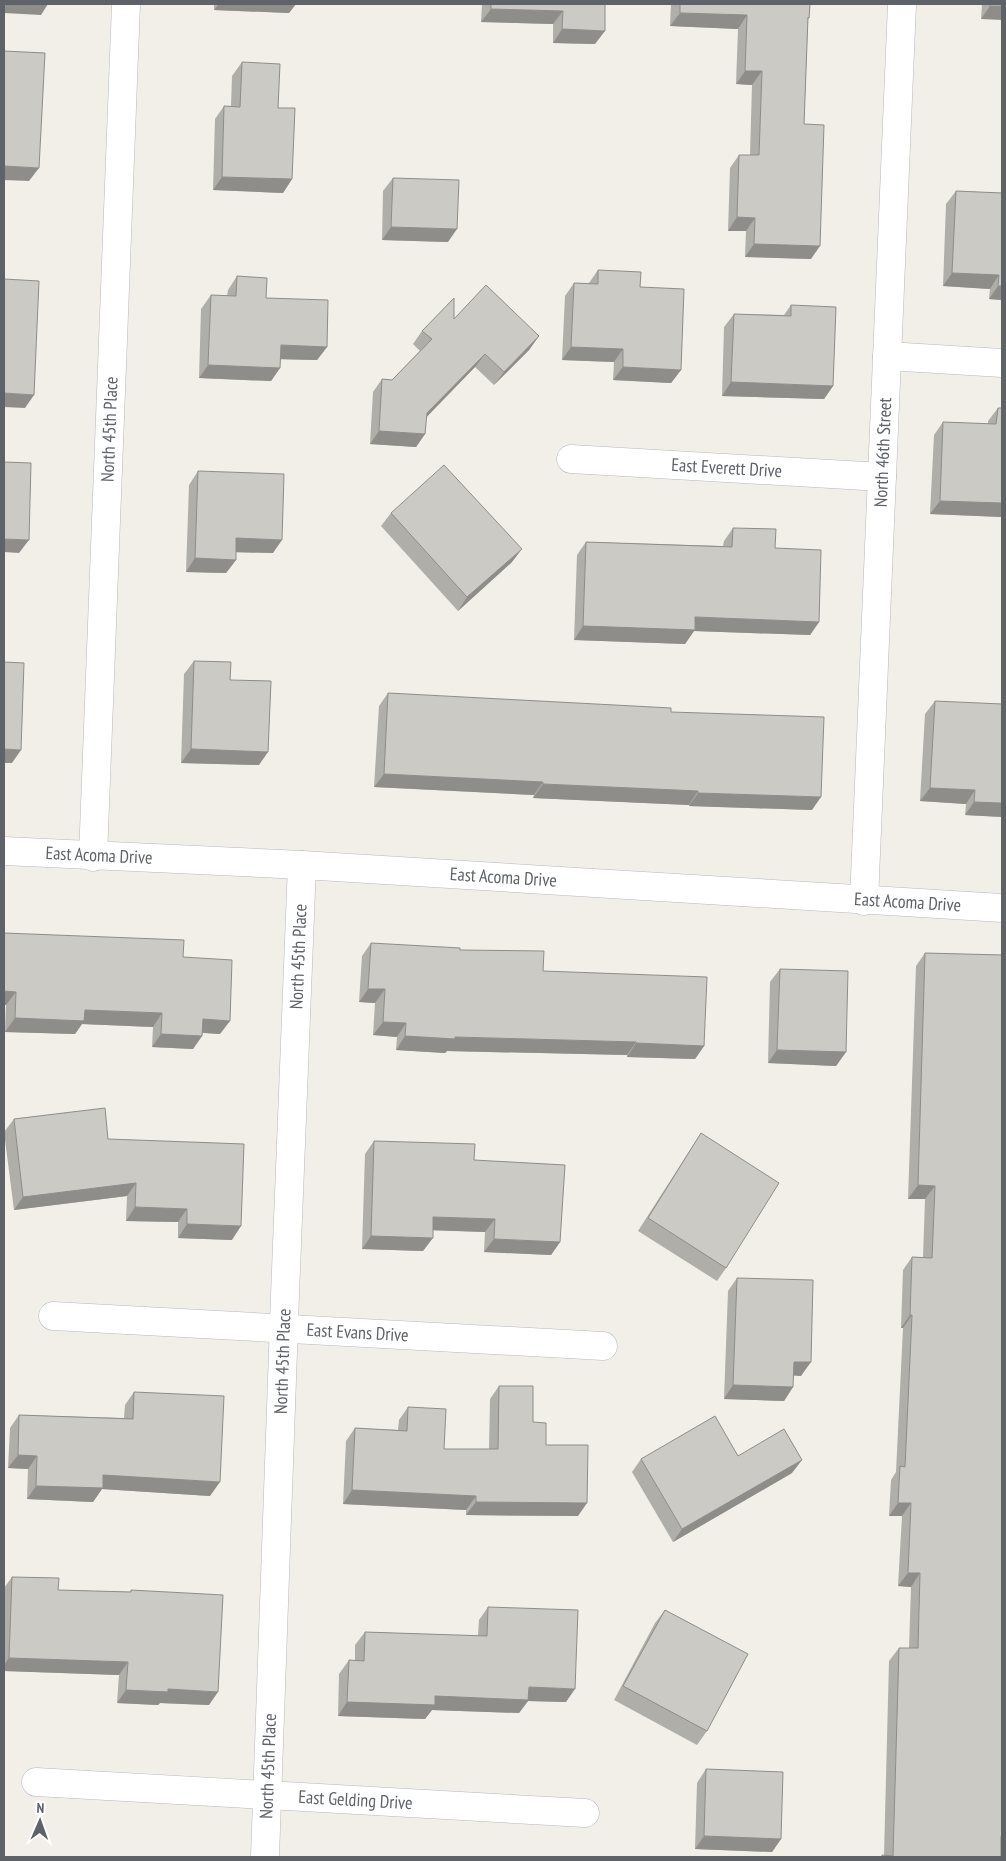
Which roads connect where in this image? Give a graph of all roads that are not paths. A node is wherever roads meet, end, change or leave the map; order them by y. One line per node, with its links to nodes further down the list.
1 (126, 4): 8 (street, North 45th Place)
2 (902, 4): 3 (street, North 46th Street)
3 (887, 356): 4 (street); 6 (street, North 46th Street)
4 (1002, 363)
5 (571, 459): 6 (street, East Everett Drive)
6 (882, 477): 10 (street, North 46th Street)
7 (4, 851): 8 (street, East Acoma Drive)
8 (93, 857): 9 (street, East Acoma Drive)
9 (302, 865): 10 (street, East Acoma Drive); 13 (street, North 45th Place)
10 (864, 900): 11 (street, East Acoma Drive)
11 (1002, 908)
12 (53, 1316): 13 (street, East Evans Drive)
13 (284, 1329): 14 (street, East Evans Drive); 16 (street, North 45th Place)
14 (604, 1346)
15 (36, 1782): 16 (street, East Gelding Drive)
16 (268, 1795): 17 (street, East Gelding Drive); 18 (street, North 45th Place)
17 (585, 1813)
18 (265, 1857)

